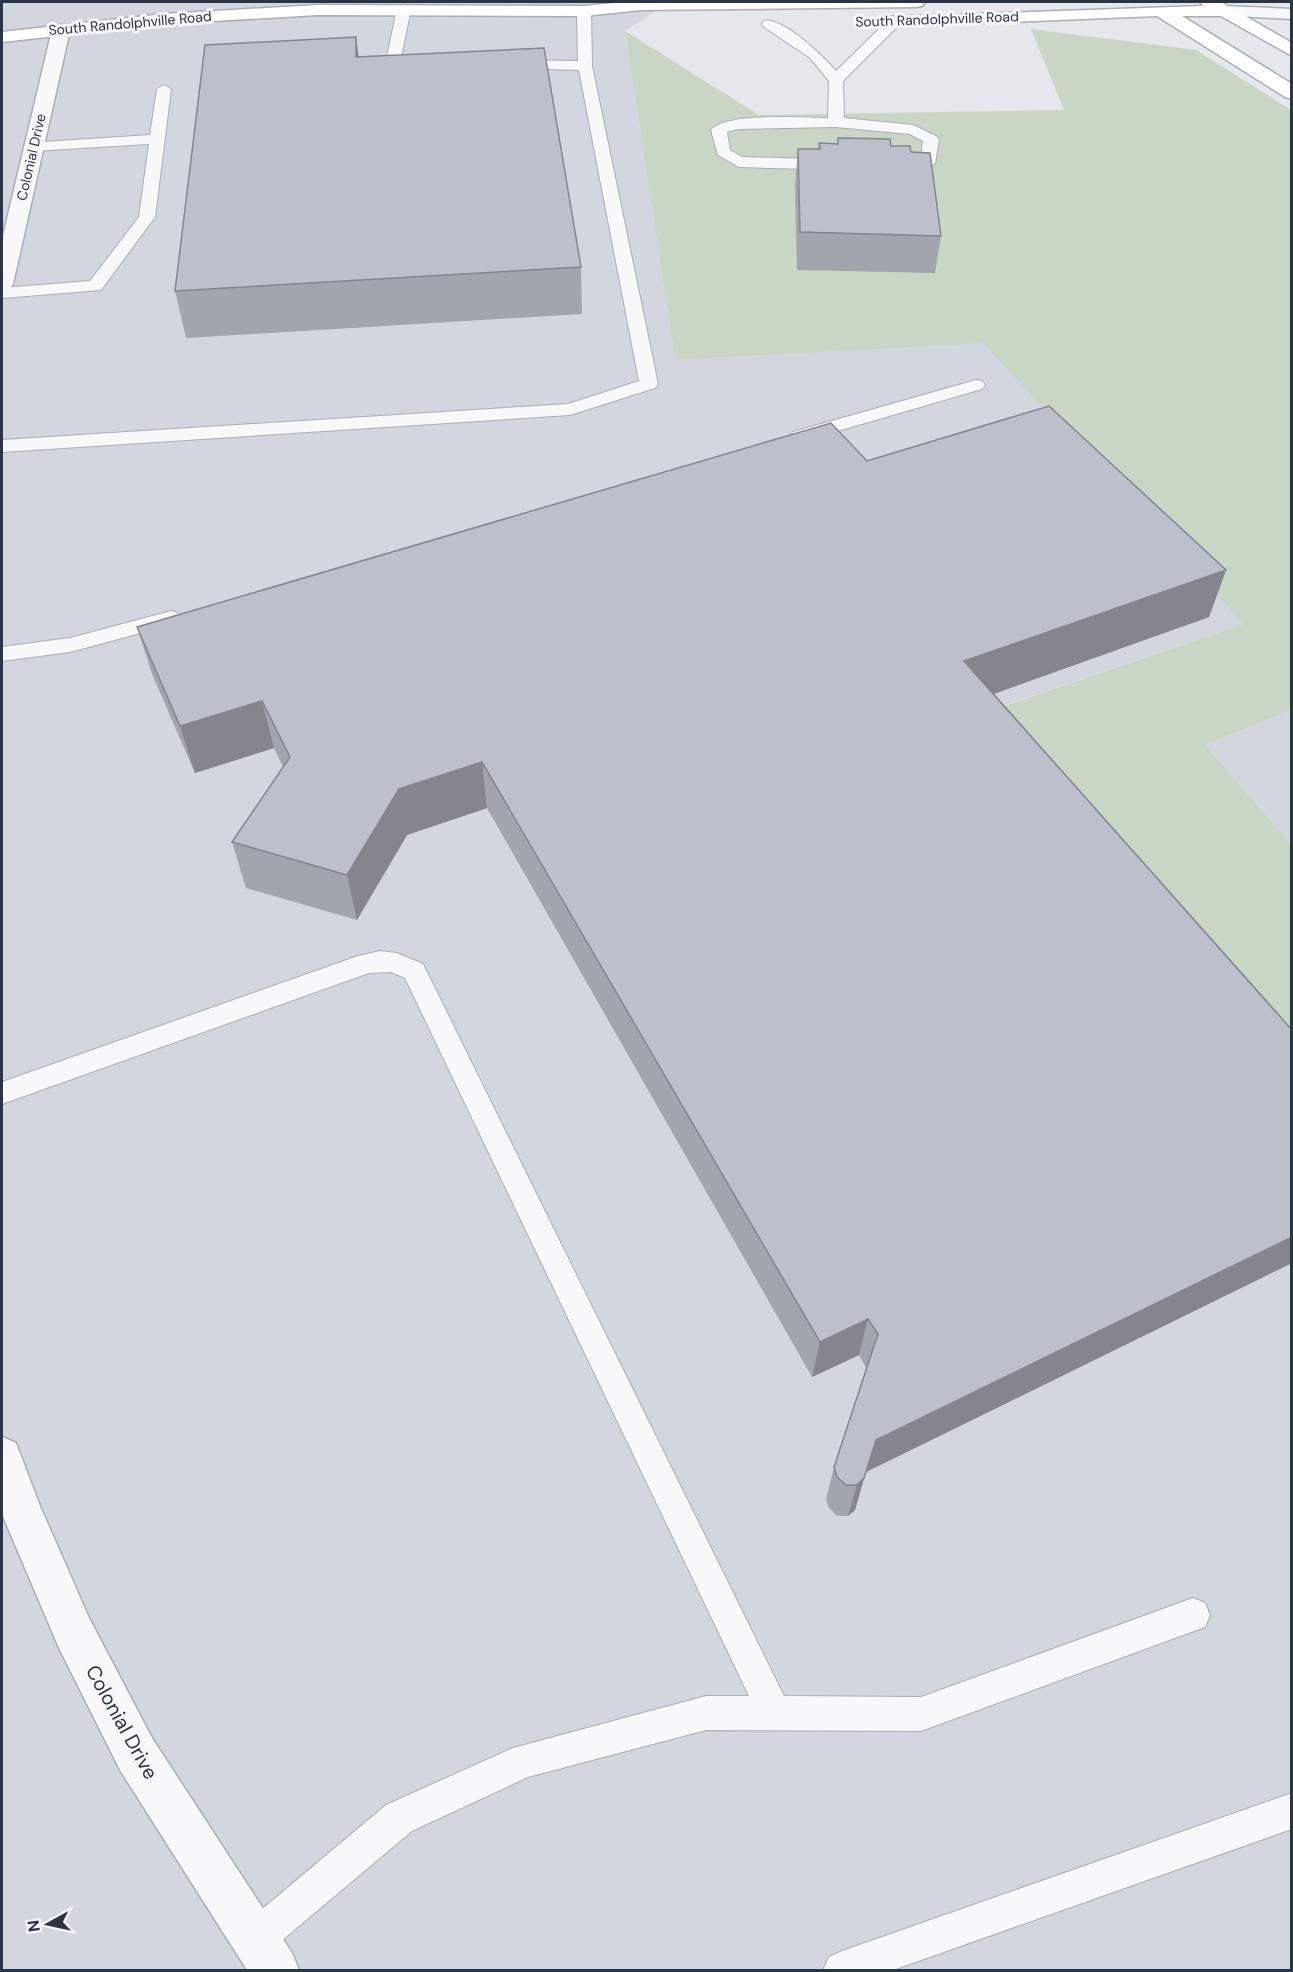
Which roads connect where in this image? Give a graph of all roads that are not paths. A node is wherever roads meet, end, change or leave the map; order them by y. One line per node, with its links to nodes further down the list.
1 (916, 2): 2 (main road, South Randolphville Road)
2 (846, 3): 8 (main road, South Randolphville Road)
3 (314, 6): 7 (main road, South Randolphville Road); 16 (main road, South Randolphville Road)
4 (514, 6): 7 (main road, South Randolphville Road); 8 (main road, South Randolphville Road)
5 (1153, 6): 6 (main road, South Randolphville Road); 10 (main road, South Randolphville Road); 24 (main road)
6 (1217, 6): 9 (street, South Randolphville Road); 18 (main road)
7 (404, 9): 19 (lane)
8 (584, 11): 11 (main road, South Randolphville Road); 21 (lane)
9 (1292, 14)
10 (896, 21): 12 (main road, South Randolphville Road); 22 (lane)
11 (630, 22)
12 (865, 22)
13 (801, 23): 15 (main road)
14 (746, 24): 15 (main road)
15 (769, 24): 22 (lane)
16 (61, 30): 17 (main road, South Randolphville Road); 27 (street, Colonial Drive)
17 (2, 37)
18 (1292, 51)
19 (438, 62)
20 (494, 64): 21 (lane)
21 (585, 66): 33 (lane)
22 (836, 80): 25 (lane)
23 (164, 88): 26 (lane)
24 (1292, 93)
25 (836, 122): 25 (lane)
26 (157, 139): 27 (lane); 30 (lane)
27 (33, 146): 28 (street, Colonial Drive)
28 (8, 227): 29 (street, Colonial Drive)
29 (2, 284)
30 (2, 293)
31 (976, 385): 32 (lane)
32 (782, 441)
33 (2, 446)
34 (189, 612): 35 (lane)
35 (2, 654)
36 (2, 1093): 39 (lane)
37 (2, 1457): 41 (street, Colonial Drive)
38 (1193, 1615): 39 (lane)
39 (775, 1714): 41 (lane)
40 (1292, 1811): 42 (lane)
41 (265, 1955)
42 (842, 1971)

